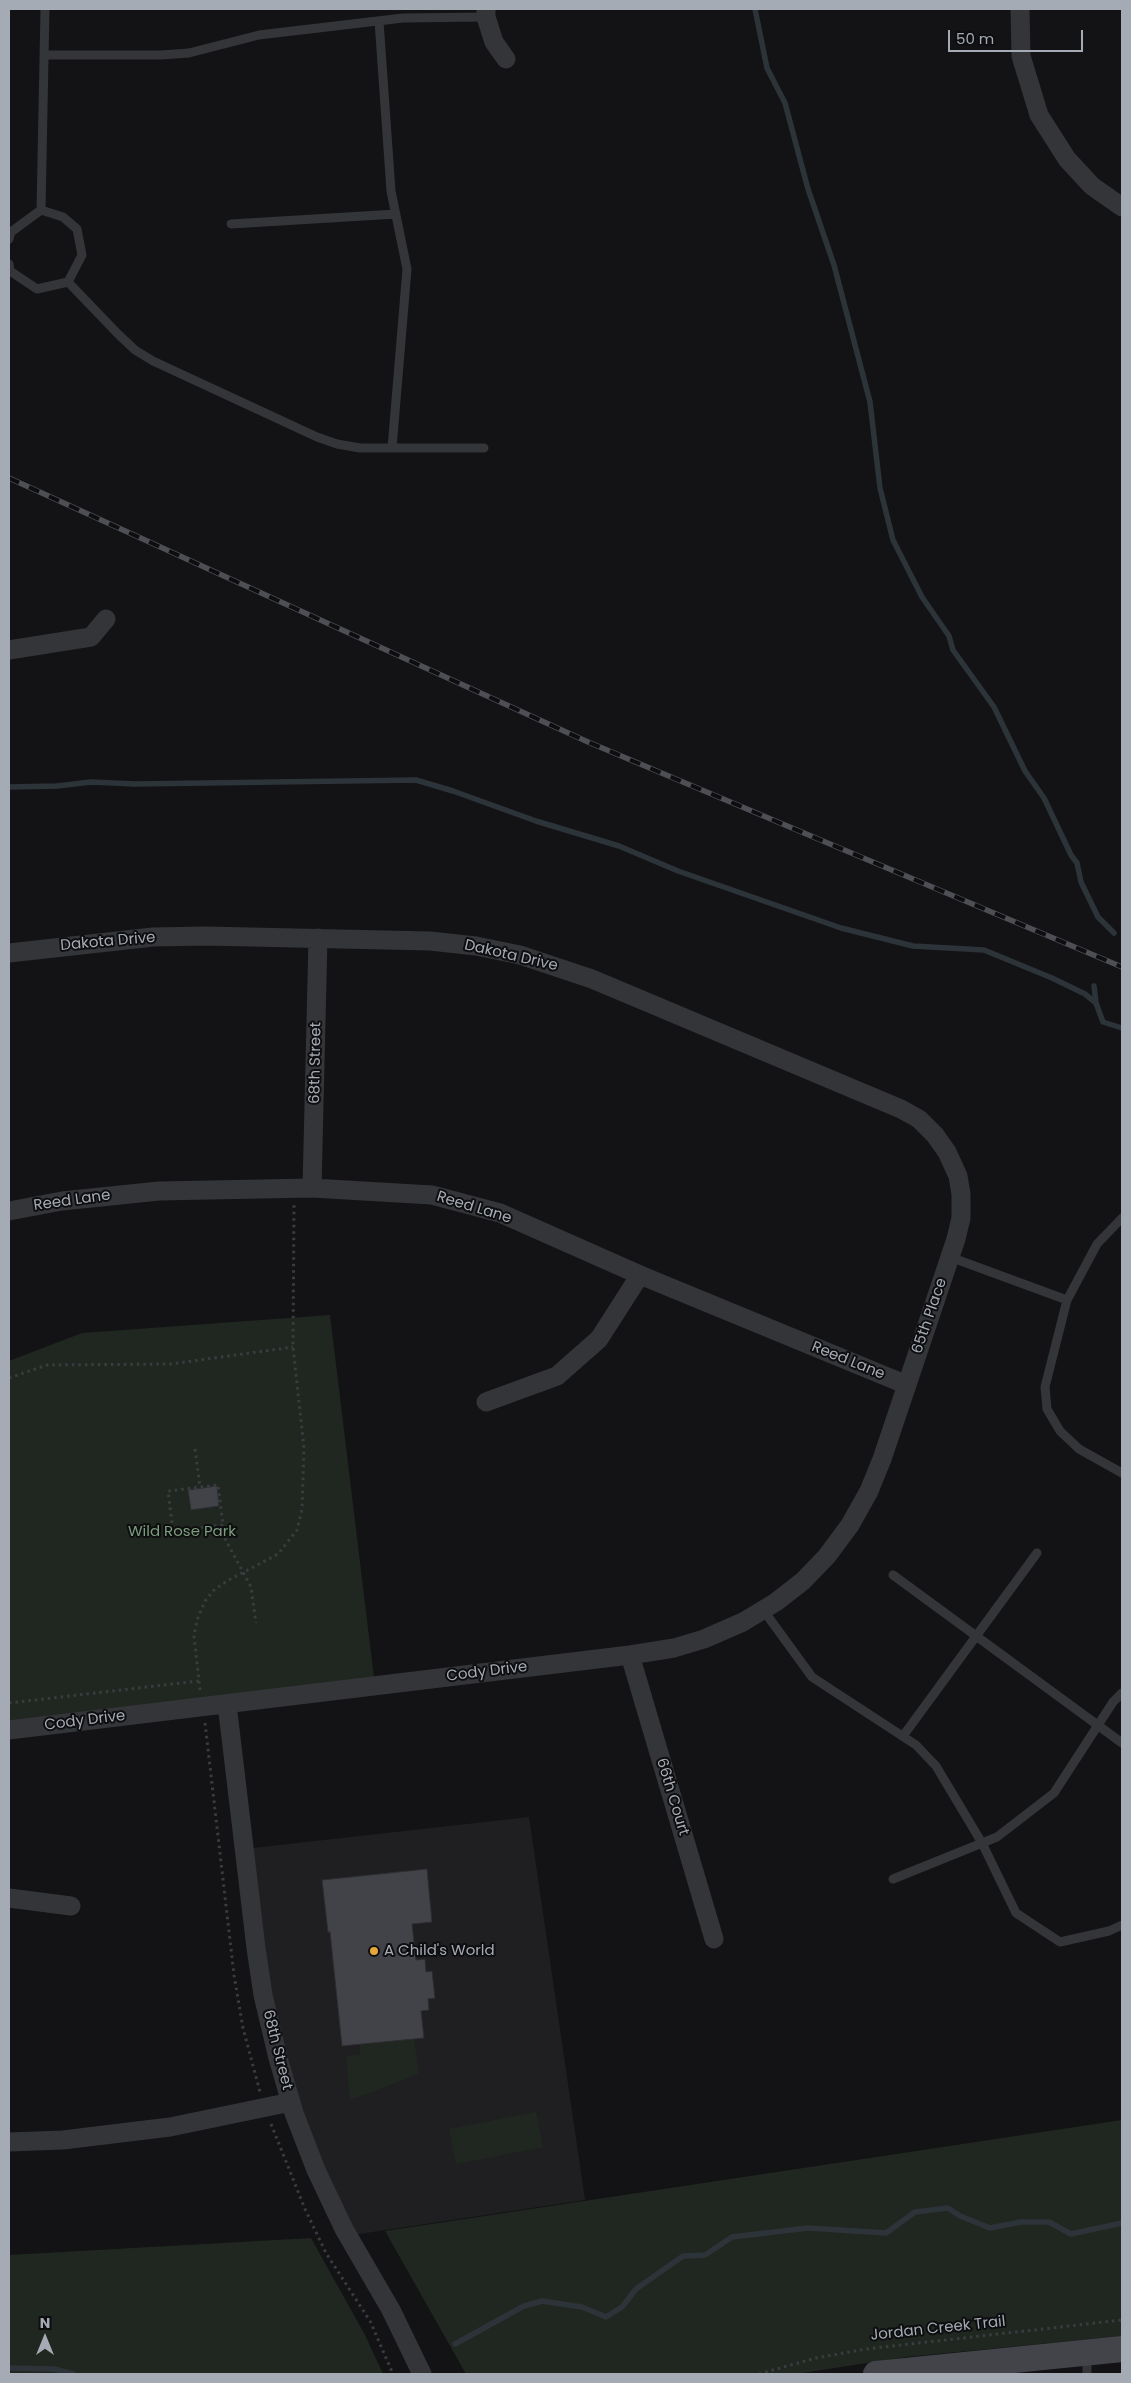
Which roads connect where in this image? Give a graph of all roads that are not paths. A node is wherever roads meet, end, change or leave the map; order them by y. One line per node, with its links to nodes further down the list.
1 (46, 9): 5 (lane)
2 (1020, 9): 7 (street)
3 (486, 13): 4 (lane); 6 (street)
4 (379, 21): 5 (lane); 9 (lane)
5 (45, 54): 8 (lane)
6 (506, 59)
7 (1122, 206)
8 (41, 210): 11 (lane); 13 (lane)
9 (396, 214): 10 (lane); 14 (lane)
10 (231, 224)
11 (9, 239)
12 (9, 264): 13 (lane)
13 (68, 282): 14 (lane)
14 (392, 448): 15 (lane)
15 (484, 448)
16 (106, 619): 17 (street)
17 (9, 650)
18 (318, 938): 19 (street, Dakota Drive); 20 (street, Dakota Drive); 21 (street, 68th Street)
19 (9, 953)
20 (956, 1171): 24 (street, 65th Place)
21 (312, 1188): 22 (street, Reed Lane); 25 (street, Reed Lane)
22 (9, 1210)
23 (1122, 1218): 26 (lane)
24 (950, 1257): 26 (lane); 27 (street, 65th Place)
25 (640, 1275): 27 (street, Reed Lane); 28 (street)
26 (1067, 1300): 30 (lane)
27 (907, 1385): 29 (street, 65th Place)
28 (486, 1402)
29 (882, 1459): 33 (street, Cody Drive)
30 (1122, 1473)
31 (1037, 1553): 34 (lane)
32 (893, 1575): 34 (lane)
33 (764, 1610): 35 (street, Cody Drive); 40 (lane)
34 (976, 1636): 38 (lane); 40 (lane)
35 (630, 1655): 37 (street, Cody Drive); 47 (street, 66th Court)
36 (1122, 1693): 38 (lane)
37 (227, 1704): 39 (street, Cody Drive); 48 (street, 68th Street)
38 (1099, 1724): 41 (lane); 42 (lane)
39 (9, 1730)
40 (903, 1736): 42 (lane)
41 (1122, 1743)
42 (982, 1843): 43 (lane); 46 (lane)
43 (894, 1879)
44 (9, 1898): 45 (street)
45 (71, 1906)
46 (1122, 1925)
47 (714, 1939)
48 (291, 2102): 49 (street); 52 (street, 68th Street)
49 (9, 2142)
50 (1122, 2349): 51 (main road)
51 (1087, 2364): 53 (main road)
52 (423, 2372)
53 (876, 2374)

